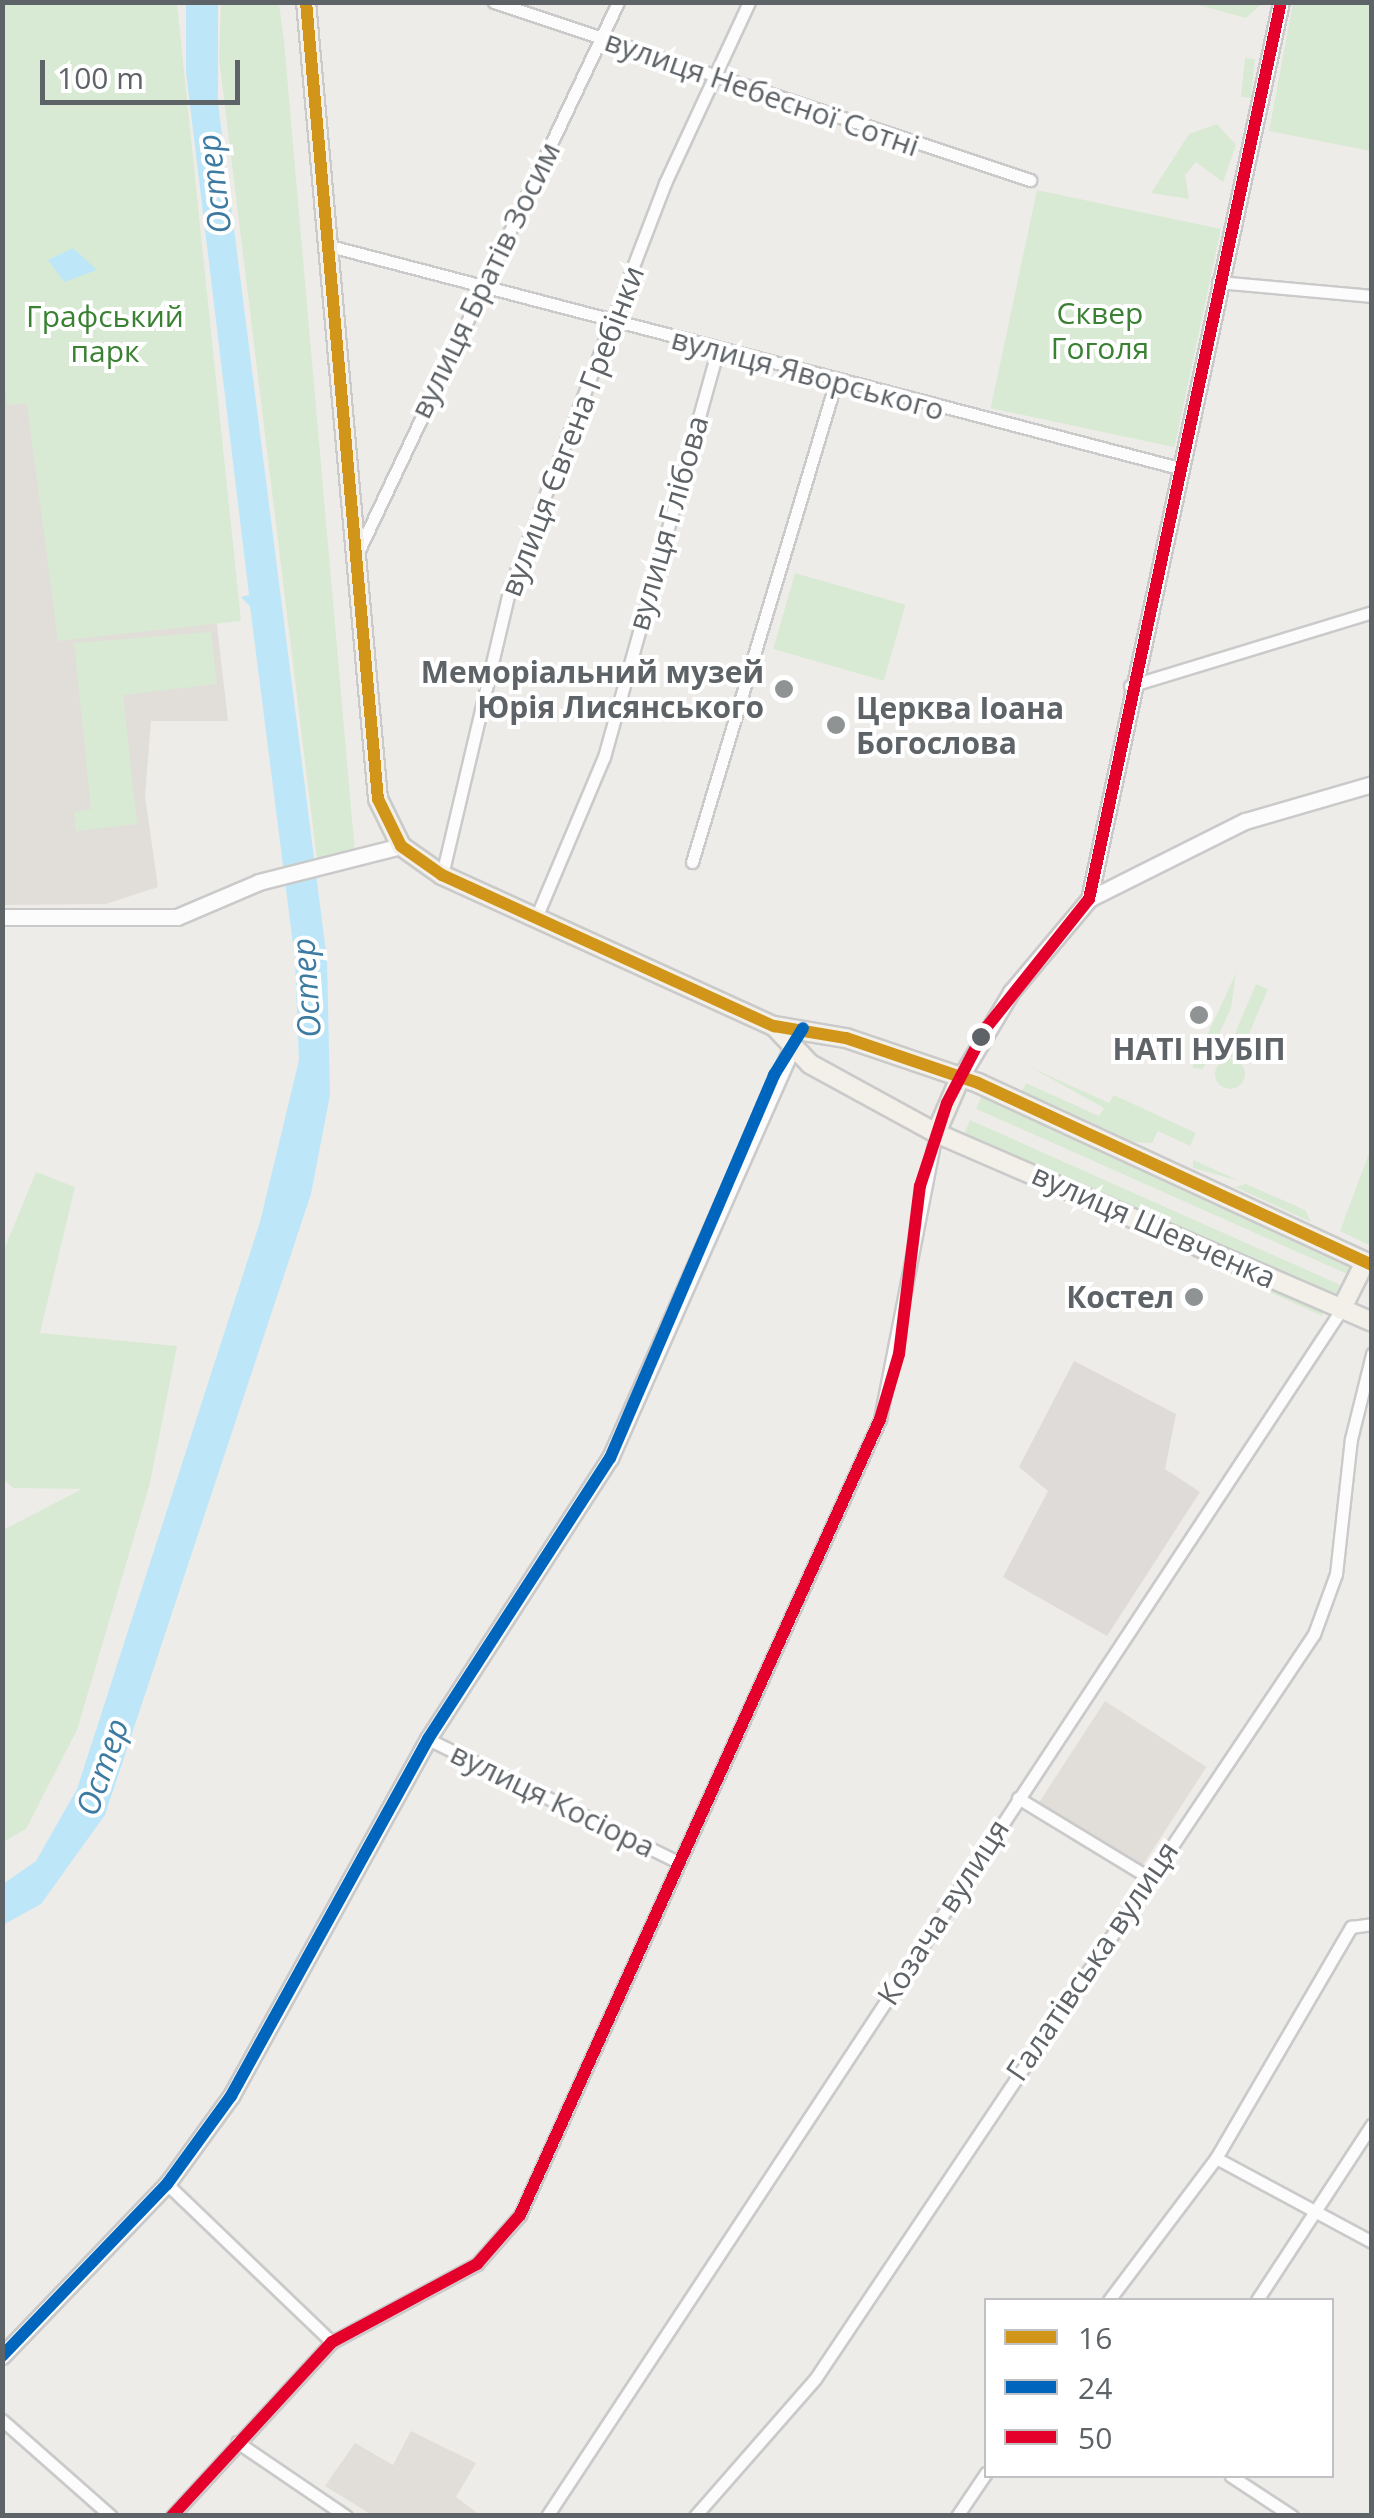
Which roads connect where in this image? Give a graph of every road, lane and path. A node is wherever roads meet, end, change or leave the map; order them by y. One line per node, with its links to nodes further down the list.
1 (306, 2): 9 (main road)
2 (494, 2): 6 (street, вулиця Небесної Сотні)
3 (618, 2): 6 (street, вулиця Братів Зосим)
4 (750, 2): 7 (street, вулиця Євгена Гребінки)
5 (1280, 2): 10 (street)
6 (602, 36): 7 (street, вулиця Небесної Сотні); 11 (street, вулиця Братів Зосим)
7 (712, 73): 8 (street, вулиця Небесної Сотні); 13 (street, вулиця Євгена Гребінки)
8 (1030, 180)
9 (326, 245): 11 (street, вулиця Яворського); 17 (main road)
10 (1218, 282): 12 (street); 16 (street)
11 (482, 287): 13 (street, вулиця Яворського); 17 (street, вулиця Братів Зосим)
12 (1372, 296)
13 (612, 323): 14 (street, вулиця Яворського); 23 (street, вулиця Євгена Гребінки)
14 (717, 351): 15 (street, вулиця Яворського); 26 (street, вулиця Глібова)
15 (836, 381): 16 (street, вулиця Яворського); 22 (street)
16 (1176, 467): 19 (street)
17 (354, 559): 21 (main road)
18 (1372, 612): 19 (street)
19 (1130, 686): 24 (street)
20 (1372, 784): 24 (street)
21 (402, 846): 23 (main road); 25 (street)
22 (692, 862)
23 (434, 871): 26 (main road)
24 (1089, 899): 30 (street)
25 (2, 917)
26 (536, 920): 27 (main road)
27 (774, 1026): 28 (main road, вулиця Шевченка); 29 (main road)
28 (803, 1028): 29 (main road); 30 (main road, вулиця Шевченка)
29 (791, 1050): 31 (main road, вулиця Шевченка); 36 (street)
30 (960, 1078): 31 (main road); 32 (main road, вулиця Шевченка)
31 (936, 1132): 33 (main road, вулиця Шевченка); 38 (street)
32 (1368, 1263): 33 (main road)
33 (1341, 1310): 34 (main road, вулиця Шевченка); 37 (street, Козача вулиця)
34 (1372, 1322)
35 (1372, 1354): 39 (street, Галатівська вулиця)
36 (428, 1739): 38 (street, вулиця Косіора); 43 (street)
37 (1018, 1798): 39 (street); 58 (street, Козача вулиця)
38 (678, 1862): 48 (street)
39 (1148, 1877): 59 (street, Галатівська вулиця)
40 (1372, 1924): 42 (street)
41 (1372, 2124): 44 (street)
42 (1216, 2158): 44 (street); 46 (street)
43 (167, 2184): 48 (street); 49 (street)
44 (1319, 2214): 45 (street); 47 (street)
45 (1372, 2242)
46 (1111, 2298)
47 (1258, 2298)
48 (332, 2342): 51 (street)
49 (2, 2356)
50 (2, 2420): 55 (street)
51 (237, 2442): 56 (street); 57 (street)
52 (984, 2476): 60 (street)
53 (1234, 2478): 54 (street)
54 (1292, 2515)
55 (111, 2516)
56 (172, 2516)
57 (346, 2516)
58 (547, 2516)
59 (695, 2516)
60 (957, 2516)

